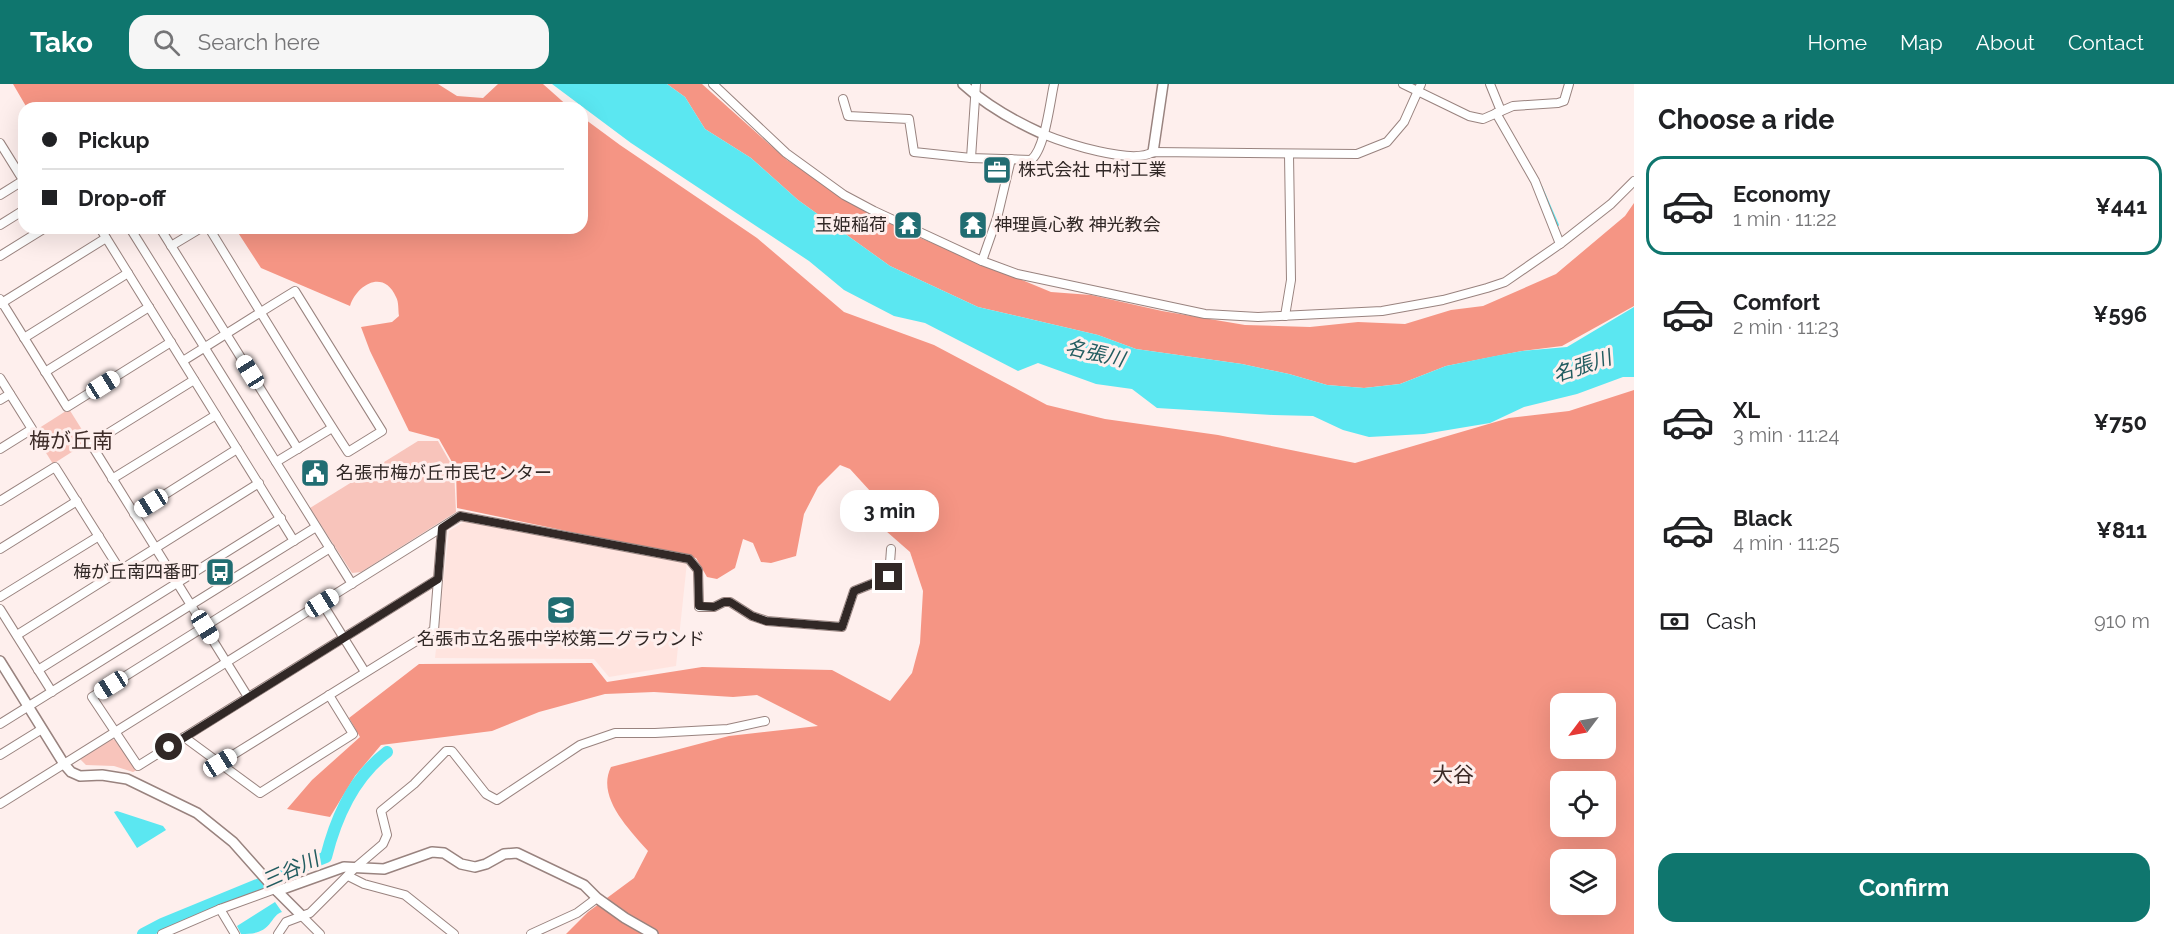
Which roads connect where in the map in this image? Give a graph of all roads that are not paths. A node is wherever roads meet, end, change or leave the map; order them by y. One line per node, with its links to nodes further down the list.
1 (713, 84): 35 (street)
2 (963, 84): 10 (street)
3 (976, 84): 10 (street)
4 (1053, 84): 13 (street)
5 (1163, 84): 15 (street)
6 (1403, 84): 9 (street)
7 (1490, 84): 12 (street)
8 (1569, 84): 12 (street)
9 (1420, 87): 12 (street); 16 (street)
10 (975, 95): 13 (street); 17 (street)
11 (843, 99): 17 (street)
12 (1498, 112): 32 (street)
13 (1043, 134): 15 (street); 18 (street)
14 (0, 143): 19 (street)
15 (1153, 152): 16 (street)
16 (1289, 154): 40 (street)
17 (971, 158): 18 (street)
18 (1011, 159): 35 (street)
19 (18, 171)
20 (1634, 181): 32 (street)
21 (18, 184): 22 (street)
22 (0, 195)
23 (18, 214): 24 (street)
24 (0, 225)
25 (35, 234): 34 (street)
26 (104, 234): 31 (street)
27 (134, 234): 44 (street)
28 (164, 234): 33 (street)
29 (191, 234): 33 (street)
30 (212, 234): 39 (street)
31 (106, 238): 36 (street); 37 (street)
32 (1560, 244): 40 (street)
33 (171, 246): 41 (street)
34 (0, 256)
35 (982, 261): 40 (street)
36 (128, 273): 38 (street); 42 (street)
37 (1, 302): 42 (street)
38 (149, 307): 43 (street); 46 (street)
39 (261, 312): 41 (street); 52 (street); 52 (street)
40 (1285, 316)
41 (226, 334): 44 (street); 55 (street)
42 (24, 338): 46 (street)
43 (171, 342): 45 (street); 46 (street)
44 (205, 347): 45 (street); 56 (street)
45 (183, 361): 48 (street)
46 (45, 372)
47 (0, 378): 49 (street)
48 (194, 380): 51 (street); 57 (street)
49 (10, 394): 50 (street); 53 (street)
50 (0, 400)
51 (216, 415): 54 (street); 57 (street)
52 (332, 428): 55 (street)
53 (0, 448)
54 (237, 449): 58 (street); 61 (street)
55 (298, 449): 56 (street)
56 (276, 462): 63 (street)
57 (112, 479): 61 (street)
58 (259, 483): 62 (street); 67 (street)
59 (0, 501): 60 (street)
60 (77, 501): 65 (street); 68 (street)
61 (134, 514): 67 (street)
62 (281, 518): 66 (street); 73 (street)
63 (316, 527): 66 (street); 69 (street)
64 (442, 528): 70 (street); 72 (street); 74 (street)
65 (99, 536): 71 (street); 75 (street)
66 (294, 541): 77 (street)
67 (156, 548): 71 (street); 73 (street)
68 (0, 549)
69 (330, 549): 74 (street); 79 (street)
70 (891, 549)
71 (120, 570): 80 (street)
72 (438, 579): 81 (street); 85 (street)
73 (177, 583): 77 (street); 84 (street)
74 (352, 584): 76 (street)
75 (0, 597)
76 (322, 603): 81 (street); 83 (street)
77 (191, 605): 79 (street); 86 (street)
78 (0, 609): 80 (street)
79 (205, 627): 83 (street); 93 (street)
80 (17, 635): 84 (street)
81 (343, 637): 85 (street); 88 (street)
82 (0, 661): 89 (street)
83 (226, 662): 88 (street); 93 (street)
84 (38, 670): 86 (street)
85 (365, 672): 87 (street)
86 (52, 692): 89 (street)
87 (329, 695): 96 (street); 96 (street)
88 (248, 697): 94 (street)
89 (28, 707): 90 (street); 92 (street)
90 (2, 720)
91 (765, 721): 99 (street)
92 (42, 729): 95 (street); 97 (street)
93 (115, 732): 94 (street); 97 (street)
94 (184, 737): 96 (street)
95 (0, 755)
96 (220, 763)
97 (64, 764): 98 (street); 101 (street)
98 (0, 804)
99 (356, 867): 100 (street); 101 (street); 102 (street)
100 (348, 876): 104 (street); 109 (street)
101 (275, 889): 103 (street); 104 (street)
102 (597, 898): 110 (street); 111 (street)
103 (220, 909): 105 (street); 106 (street)
104 (302, 916): 107 (street); 108 (street)
105 (162, 934)
106 (235, 934)
107 (278, 934)
108 (320, 934)
109 (454, 934)
110 (531, 934)
111 (653, 934)

